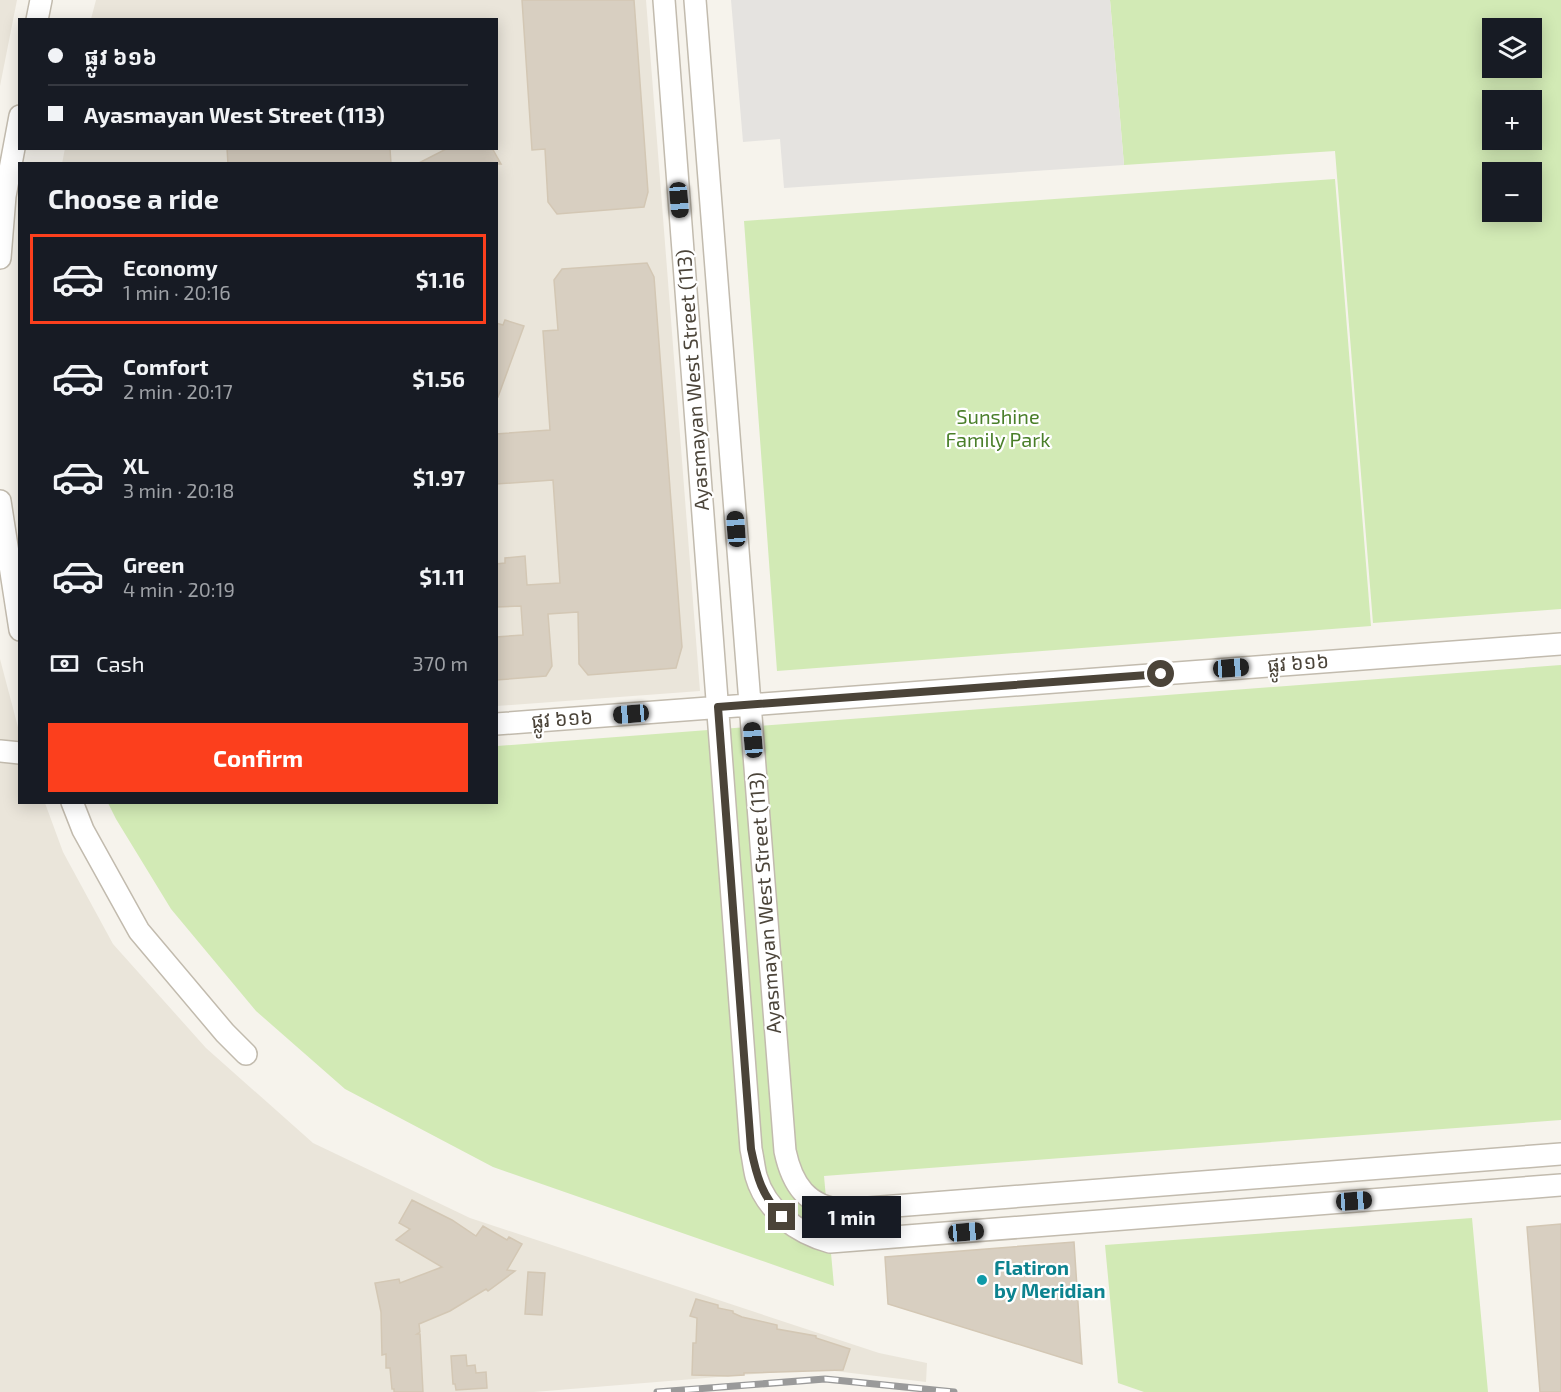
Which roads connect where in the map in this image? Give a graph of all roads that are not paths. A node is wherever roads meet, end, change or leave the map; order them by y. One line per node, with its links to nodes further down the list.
1 (41, 0): 4 (street)
2 (664, 0): 8 (street, Ayasmayan West Street (113))
3 (695, 0): 7 (street, Ayasmayan West Street (113))
4 (37, 18)
5 (18, 127): 6 (street)
6 (0, 258)
7 (723, 363): 8 (street); 12 (street, Ayasmayan West Street (113))
8 (692, 366): 13 (street, Ayasmayan West Street (113))
9 (0, 501): 10 (street)
10 (18, 617)
11 (1561, 644): 12 (street, ផ្លូវ ៦១៦)
12 (750, 705): 13 (street, ផ្លូវ ៦១៦); 18 (street, Ayasmayan West Street (113))
13 (718, 707): 14 (street, ផ្លូវ ៦១៦); 19 (street, Ayasmayan West Street (113))
14 (498, 724)
15 (0, 751): 16 (street)
16 (18, 753)
17 (73, 804): 20 (street)
18 (770, 956): 19 (street); 23 (street, Ayasmayan West Street (113))
19 (737, 958): 26 (street, Ayasmayan West Street (113))
20 (246, 1054)
21 (1561, 1154): 22 (street)
22 (1460, 1162): 23 (street); 25 (street)
23 (1179, 1184): 26 (street)
24 (1561, 1185): 25 (street, Ayasmayan West Street (113))
25 (1462, 1193): 26 (street, Ayasmayan West Street (113))
26 (1183, 1215)

